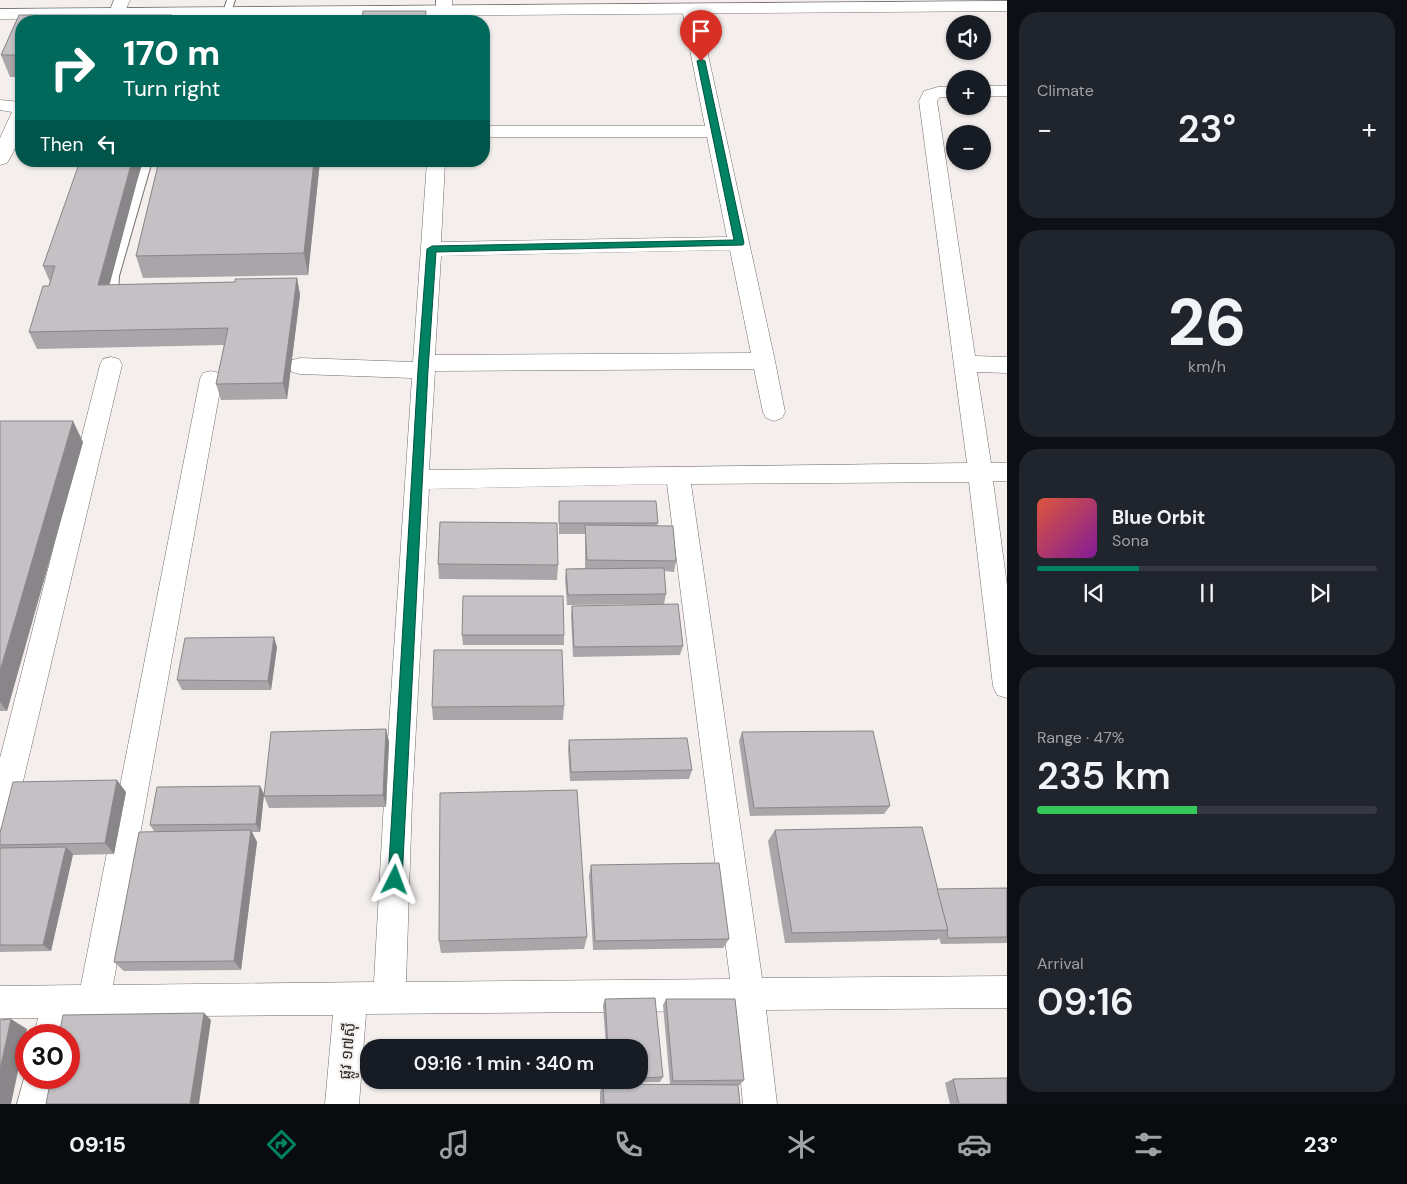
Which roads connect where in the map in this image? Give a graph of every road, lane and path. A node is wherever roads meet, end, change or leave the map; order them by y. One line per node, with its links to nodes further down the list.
1 (760, 4): 4 (street); 6 (street)
2 (444, 5): 6 (street); 11 (street)
3 (229, 6): 9 (street); 10 (street)
4 (1007, 6)
5 (120, 7): 7 (street); 8 (street)
6 (690, 9): 18 (street)
7 (0, 14)
8 (175, 15)
9 (196, 15)
10 (332, 15)
11 (353, 15)
12 (1007, 91): 14 (street)
13 (946, 92): 27 (street)
14 (991, 92)
15 (0, 105): 16 (street)
16 (15, 106)
17 (15, 125): 20 (street)
18 (715, 131): 19 (street); 23 (street)
19 (490, 132)
20 (0, 159)
21 (145, 167): 25 (lane)
22 (436, 167): 24 (street)
23 (739, 243): 24 (street); 26 (street)
24 (432, 249): 31 (street)
25 (134, 299)
26 (764, 361): 31 (street); 33 (street)
27 (965, 363): 28 (street); 34 (street)
28 (1007, 365)
29 (110, 366): 39 (street)
30 (300, 366): 31 (street)
31 (423, 366): 37 (street)
32 (211, 379): 45 (street)
33 (774, 412)
34 (980, 472): 35 (street); 36 (street); 38 (street)
35 (1007, 472)
36 (678, 474): 37 (street); 41 (street)
37 (417, 480): 42 (street)
38 (1007, 686)
39 (0, 815)
40 (1007, 992): 41 (street)
41 (748, 994): 42 (street); 51 (street)
42 (389, 998): 43 (street)
43 (351, 999): 45 (street); 50 (street, ផ្លូវ ១៧ស៊ី)
44 (58, 1001): 45 (street); 46 (street); 47 (street)
45 (94, 1001)
46 (0, 1002)
47 (53, 1024)
48 (37, 1089): 49 (street)
49 (34, 1104)
50 (342, 1104)
51 (760, 1104)

